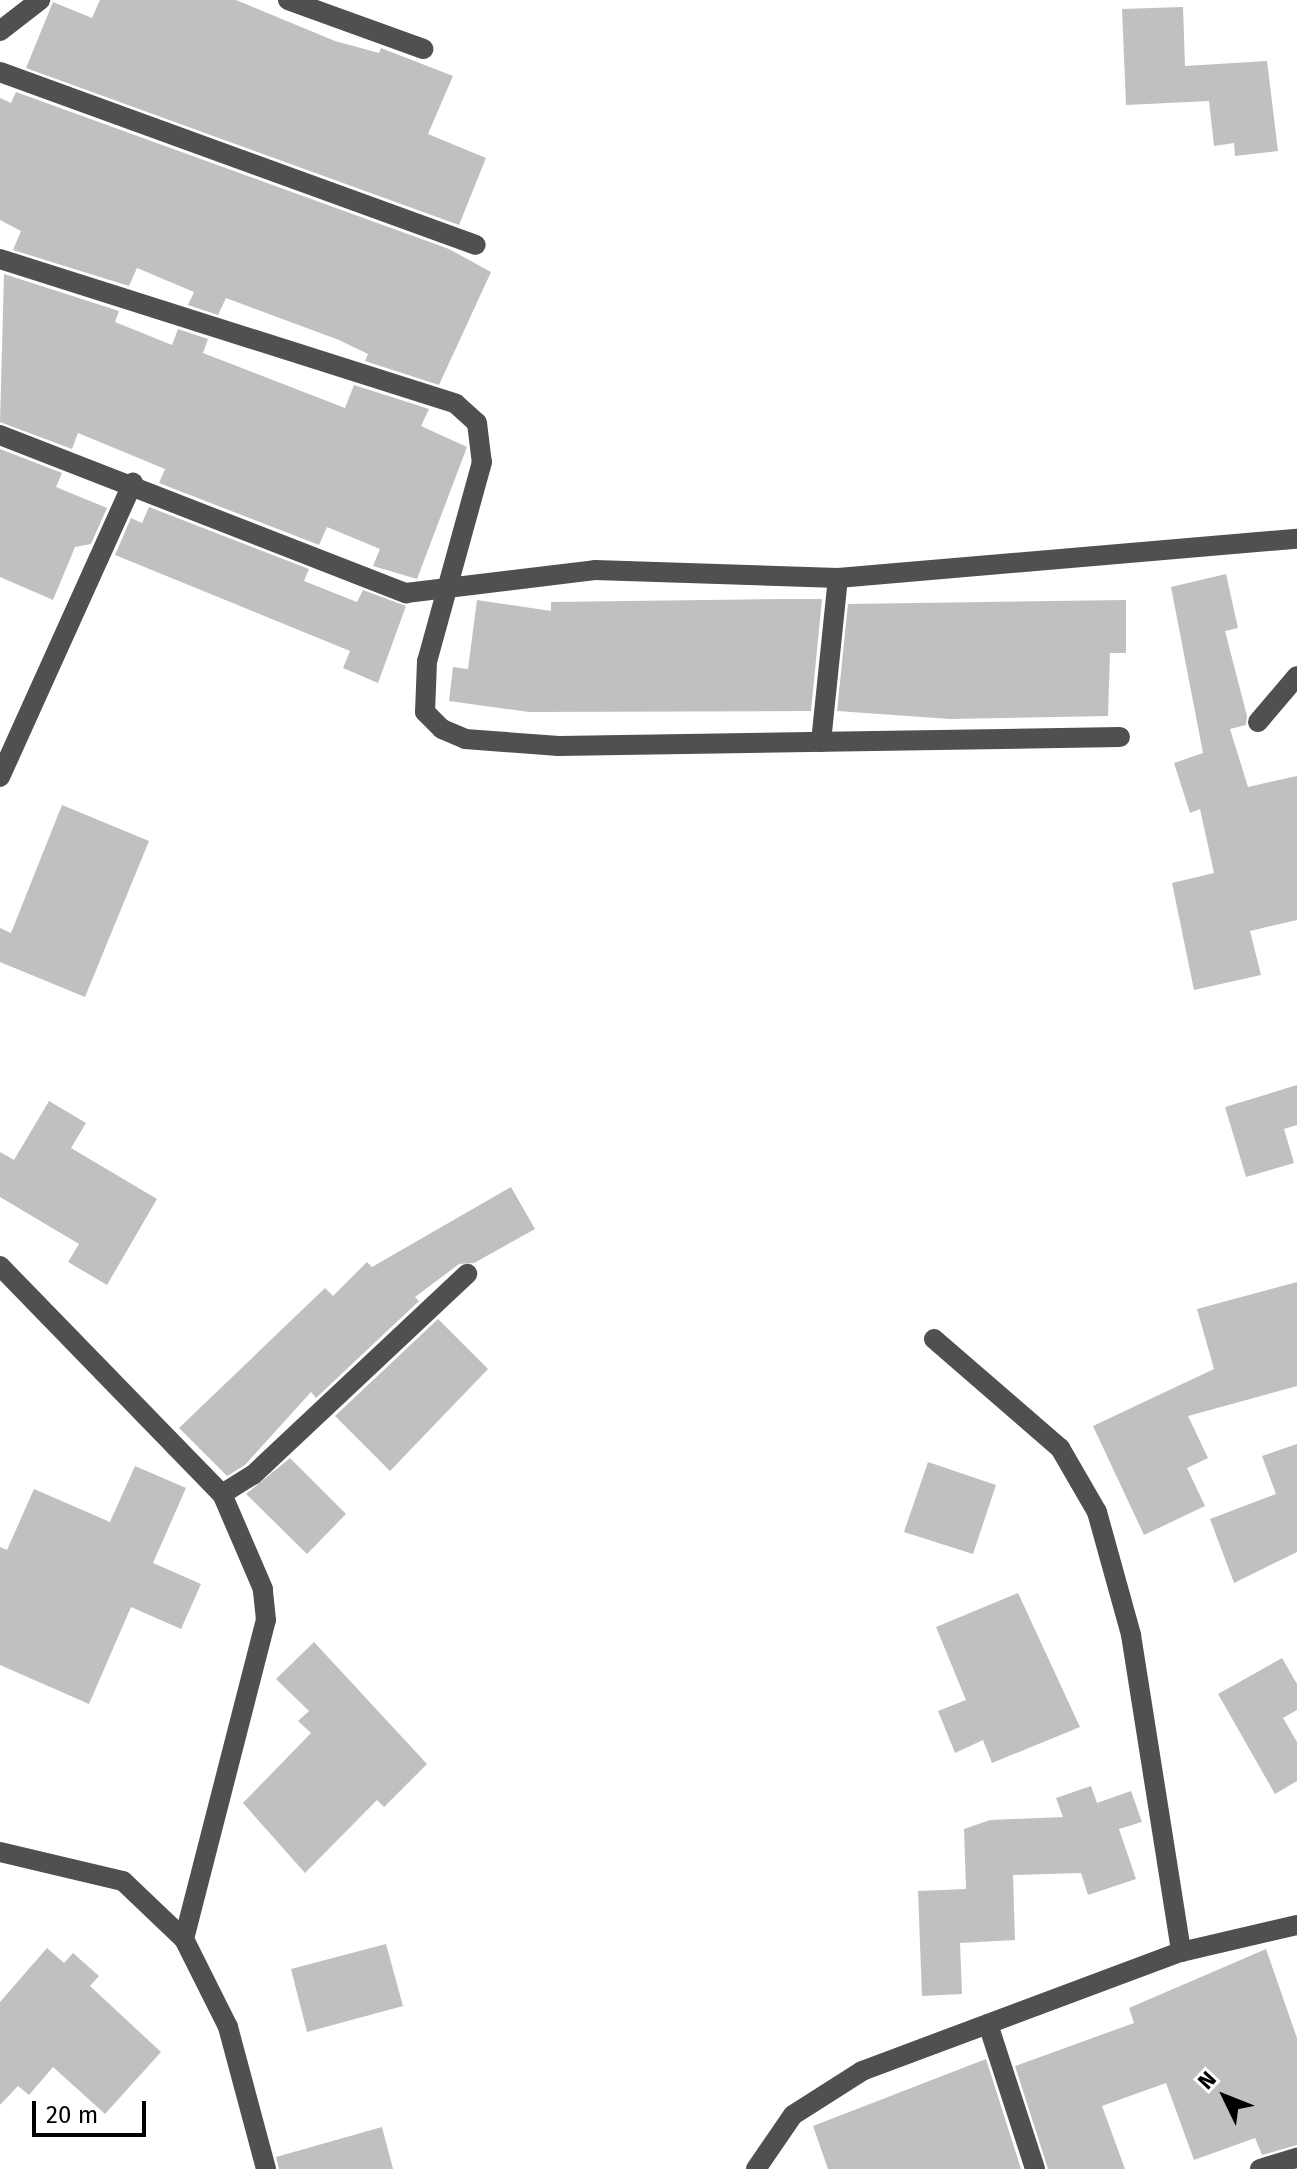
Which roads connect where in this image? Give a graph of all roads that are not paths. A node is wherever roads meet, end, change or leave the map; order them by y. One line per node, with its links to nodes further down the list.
1 (40, 0): 3 (street)
2 (288, 0): 4 (street)
3 (0, 31)
4 (423, 49)
5 (0, 72): 6 (street)
6 (476, 245)
7 (0, 259): 12 (street)
8 (0, 435): 9 (street)
9 (133, 483): 12 (street); 17 (street)
10 (1297, 539): 11 (street)
11 (838, 578): 12 (street); 16 (street)
12 (440, 594): 16 (street)
13 (1297, 676): 14 (street)
14 (1258, 722)
15 (1120, 737): 16 (street)
16 (821, 742)
17 (0, 777)
18 (0, 1266): 21 (street)
19 (467, 1274): 21 (street)
20 (934, 1339): 25 (street)
21 (222, 1494): 24 (street)
22 (0, 1852): 24 (street)
23 (1297, 1925): 25 (street)
24 (184, 1939): 28 (street)
25 (1181, 1952): 26 (street)
26 (988, 2024): 29 (street); 30 (street)
27 (1297, 2158): 31 (street)
28 (266, 2169)
29 (756, 2169)
30 (1035, 2169)
31 (1260, 2169)

